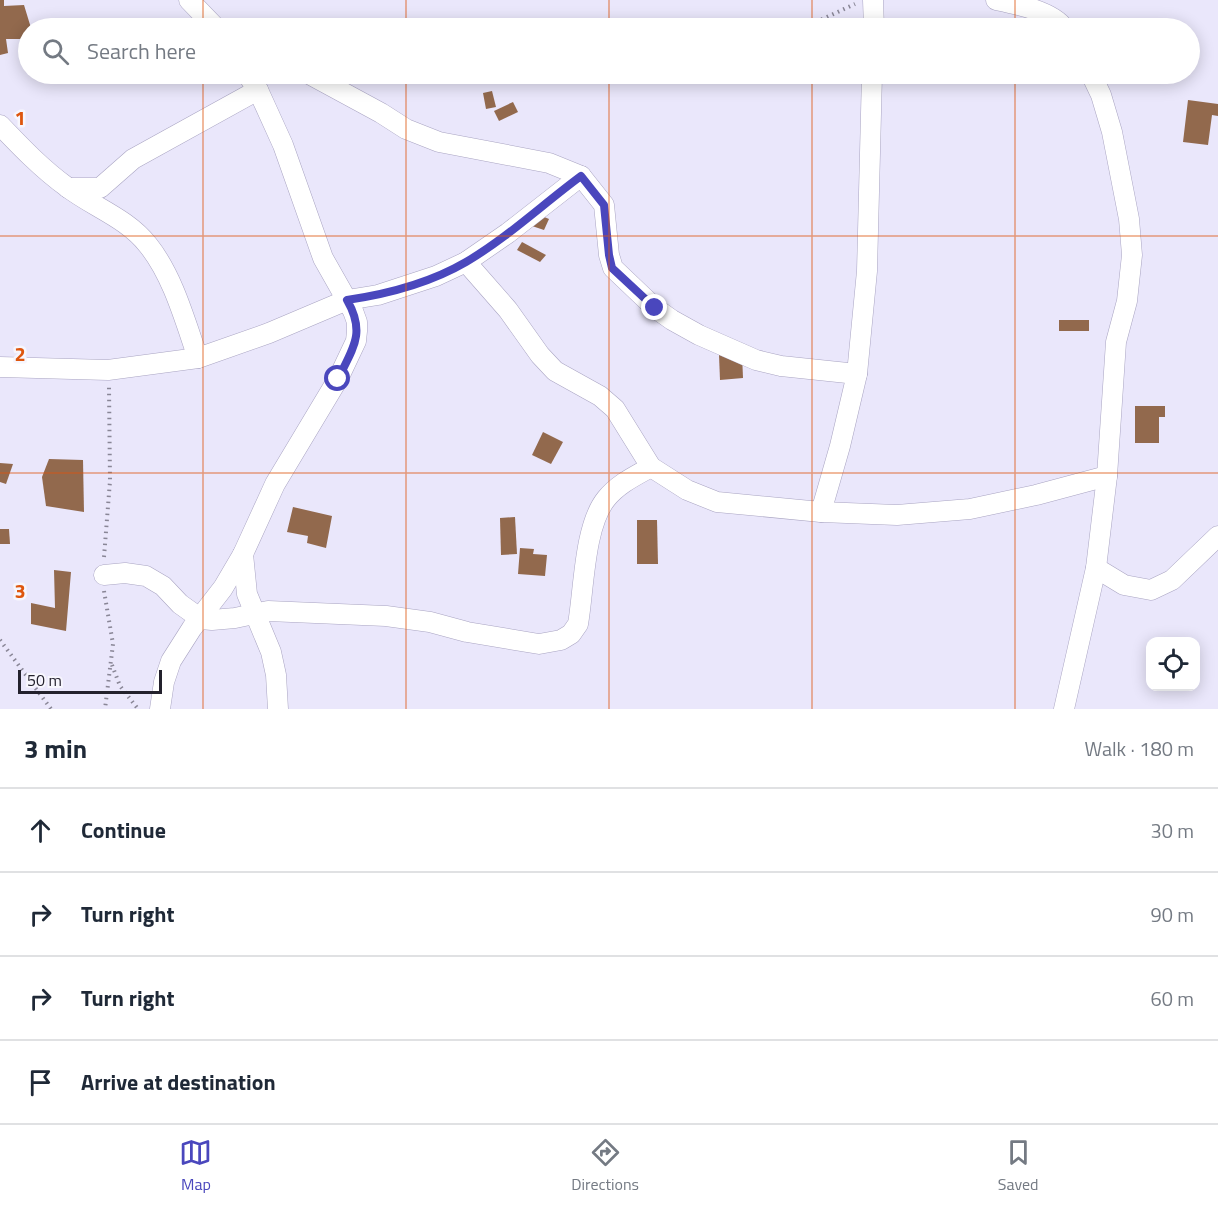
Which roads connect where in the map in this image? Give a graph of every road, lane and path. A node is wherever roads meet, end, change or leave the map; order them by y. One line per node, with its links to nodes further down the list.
1 (189, 0): 5 (street)
2 (861, 0): 6 (path)
3 (873, 0): 7 (street)
4 (996, 0): 8 (street)
5 (206, 18)
6 (824, 18)
7 (874, 18)
8 (1050, 18)
9 (249, 84): 16 (street)
10 (253, 84): 18 (street)
11 (327, 84): 15 (street)
12 (872, 84): 22 (street)
13 (1096, 84): 24 (street)
14 (0, 125): 16 (street)
15 (581, 176): 17 (street); 22 (street)
16 (68, 188): 19 (street)
17 (466, 262): 18 (street); 23 (street)
18 (347, 300): 19 (street); 27 (street)
19 (198, 358): 21 (street)
20 (0, 366): 21 (street)
21 (108, 370): 29 (path)
22 (857, 374): 25 (street)
23 (651, 467): 25 (street); 30 (street)
24 (1107, 476): 25 (street); 28 (street)
25 (821, 512)
26 (1218, 536): 28 (street)
27 (243, 554): 30 (street); 31 (street)
28 (1096, 568): 39 (street)
29 (104, 575): 31 (street); 33 (path)
30 (254, 612): 31 (street); 38 (street)
31 (201, 619): 37 (street)
32 (0, 640): 34 (path)
33 (112, 664): 35 (path); 36 (path)
34 (51, 709)
35 (105, 709)
36 (138, 709)
37 (160, 709)
38 (278, 709)
39 (1064, 709)

